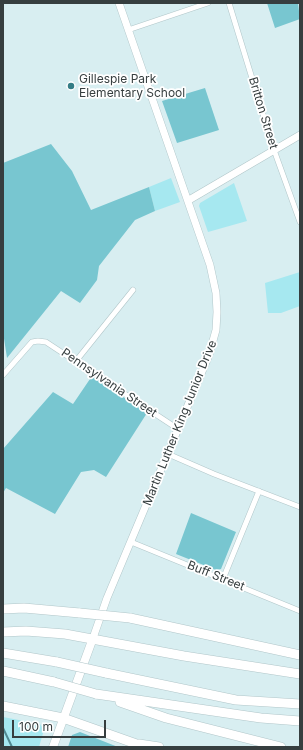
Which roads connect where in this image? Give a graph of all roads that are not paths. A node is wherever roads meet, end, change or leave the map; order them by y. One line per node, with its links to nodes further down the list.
1 (119, 3): 4 (main road, Martin Luther King Junior Drive)
2 (208, 3): 4 (street)
3 (229, 3): 6 (street, Britton Street)
4 (128, 30): 7 (main road, Martin Luther King Junior Drive)
5 (300, 135): 6 (main road)
6 (274, 150): 7 (main road); 8 (street, Britton Street)
7 (189, 200): 12 (main road, Martin Luther King Junior Drive)
8 (300, 222)
9 (133, 290): 10 (street)
10 (76, 361): 11 (street, Pennsylvania Street); 12 (street, Pennsylvania Street)
11 (3, 376)
12 (178, 429): 13 (main road, Martin Luther King Junior Drive)
13 (168, 454): 14 (street); 16 (main road, Martin Luther King Junior Drive)
14 (259, 492): 15 (street); 17 (street)
15 (300, 507)
16 (131, 542): 17 (street, Buff Street); 21 (main road, Martin Luther King Junior Drive)
17 (223, 579): 19 (street, Buff Street)
18 (3, 609): 23 (highway, bridge)
19 (300, 611)
20 (3, 632): 21 (highway)
21 (93, 638): 25 (highway); 29 (highway, Martin Luther King Junior Drive)
22 (3, 653): 27 (highway, bridge)
23 (300, 655)
24 (3, 671): 26 (highway, bridge)
25 (299, 674)
26 (96, 694): 30 (highway); 35 (highway)
27 (300, 704)
28 (3, 706): 29 (highway)
29 (63, 718): 31 (highway); 32 (highway, Martin Luther King Junior Drive)
30 (300, 721)
31 (134, 743): 33 (highway); 34 (highway)
32 (53, 747)
33 (145, 747)
34 (159, 747)
35 (281, 747)

